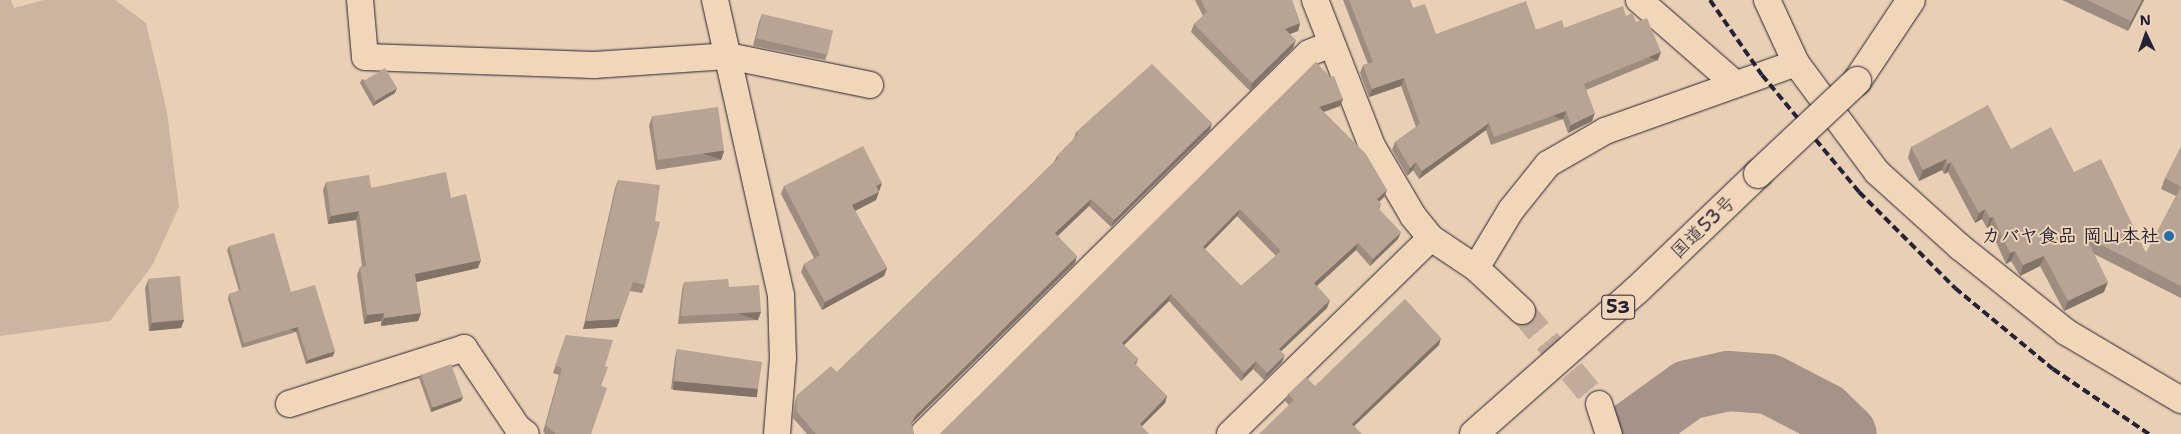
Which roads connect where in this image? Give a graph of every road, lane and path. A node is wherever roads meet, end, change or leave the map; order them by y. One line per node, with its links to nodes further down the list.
1 (360, 0): 8 (street)
2 (715, 0): 8 (street)
3 (1314, 0): 7 (street)
4 (1639, 0): 10 (street)
5 (1767, 0): 9 (street)
6 (1910, 0): 21 (highway, 国道53号 / 53, bridge)
7 (1331, 44): 12 (street); 19 (street)
8 (728, 56): 11 (street); 18 (street)
9 (1796, 63): 10 (street); 15 (street)
10 (1734, 83): 13 (street)
11 (870, 85)
12 (1431, 238): 13 (street); 20 (street)
13 (1476, 268): 14 (street)
14 (1522, 311)
15 (2181, 400)
16 (289, 404): 17 (street)
17 (526, 434)
18 (777, 434)
19 (923, 434)
20 (1230, 434)
21 (1474, 434)

